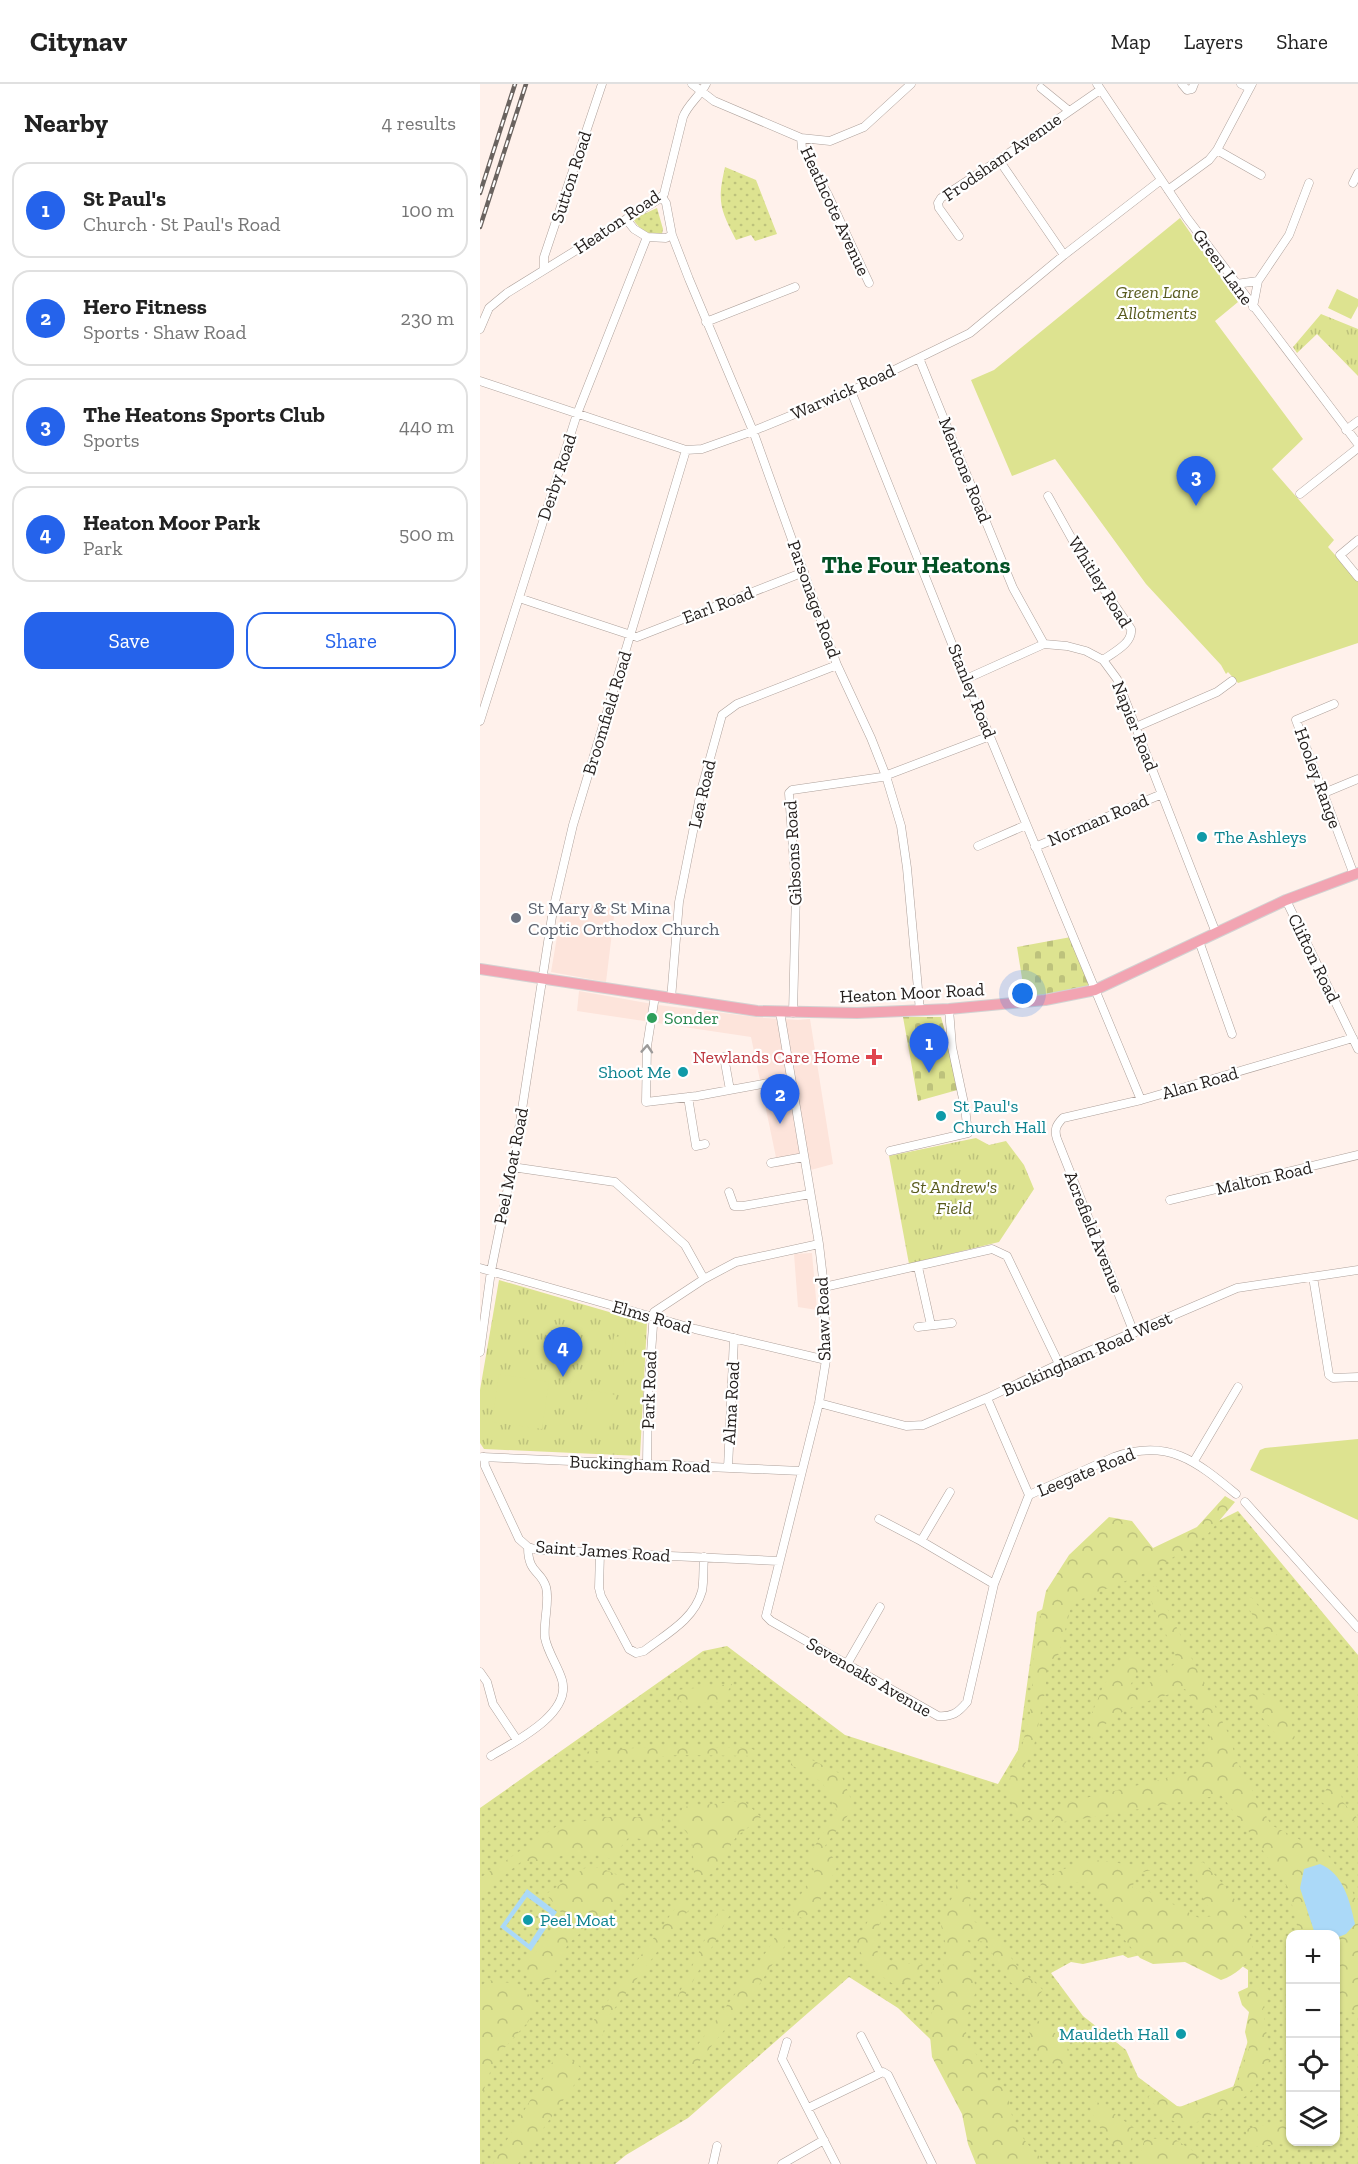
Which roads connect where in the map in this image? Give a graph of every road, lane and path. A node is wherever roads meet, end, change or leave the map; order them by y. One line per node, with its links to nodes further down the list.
1 (602, 84): 28 (street, Sutton Road)
2 (692, 84): 11 (street)
3 (706, 84): 11 (street, Heaton Road)
4 (911, 84): 13 (street)
5 (1182, 84): 6 (street)
6 (1194, 84)
7 (1241, 84): 8 (street)
8 (1251, 86): 14 (street)
9 (1098, 87): 12 (street, Frodsham Avenue); 18 (street, Green Lane)
10 (1041, 88): 12 (street)
11 (702, 93): 13 (street); 22 (street, Heaton Road)
12 (1068, 110): 15 (street, Frodsham Avenue)
13 (801, 138): 30 (street, Heathcote Avenue)
14 (1217, 150): 17 (street); 21 (street)
15 (999, 160): 25 (street, Frodsham Avenue); 27 (street)
16 (1358, 173): 20 (street)
17 (1261, 175)
18 (1161, 180): 21 (street, Green Lane); 27 (street, Warwick Road)
19 (1309, 183): 29 (street)
20 (1353, 183)
21 (1168, 189): 31 (street, Green Lane)
22 (662, 197): 23 (street, Heaton Road); 24 (street, Parsonage Road)
23 (626, 219): 26 (street); 28 (street, Heaton Road)
24 (672, 235): 26 (street); 34 (street, Parsonage Road)
25 (959, 236)
26 (647, 237): 39 (street, Derby Road)
27 (1064, 255): 36 (street, Warwick Road)
28 (544, 270): 35 (street, Heaton Road)
29 (1258, 281): 31 (street); 33 (street)
30 (869, 283)
31 (1236, 284): 33 (street, Green Lane)
32 (795, 287): 34 (street)
33 (1252, 307): 41 (street, Green Lane)
34 (706, 322): 42 (street, Parsonage Road)
35 (480, 329)
36 (919, 358): 38 (street, Warwick Road); 52 (street, Mentone Road)
37 (480, 381): 39 (street, Warwick Road)
38 (851, 391): 42 (street, Warwick Road); 55 (street, Stanley Road)
39 (577, 414): 44 (street, Warwick Road); 50 (street, Derby Road)
40 (1358, 421): 41 (street)
41 (1346, 429): 43 (street, Green Lane)
42 (753, 431): 44 (street, Warwick Road); 48 (street, Parsonage Road)
43 (1358, 446): 45 (street)
44 (686, 450): 51 (street, Broomfield Road)
45 (1300, 494)
46 (1048, 496): 53 (street, Whitley Road)
47 (1358, 540): 49 (street)
48 (804, 572): 51 (street, Earl Road); 54 (street, Parsonage Road)
49 (1358, 577)
50 (519, 598): 51 (street); 58 (street, Derby Road)
51 (631, 636): 73 (street, Broomfield Road)
52 (1044, 644): 53 (street, Napier Road); 55 (street)
53 (1103, 660): 59 (street, Napier Road)
54 (837, 665): 61 (street, Parsonage Road); 76 (street, Lea Road)
55 (966, 679): 60 (street, Stanley Road)
56 (1232, 681): 59 (street)
57 (1334, 704): 63 (street, Hooley Range)
58 (480, 721)
59 (1136, 727): 64 (street, Napier Road)
60 (990, 736): 61 (street); 65 (street, Stanley Road)
61 (886, 776): 78 (street, Parsonage Road); 80 (street, Gibsons Road)
62 (1358, 779): 63 (street)
63 (1324, 793): 68 (street, Hooley Range)
64 (1162, 794): 67 (street, Norman Road); 70 (street, Napier Road)
65 (1026, 825): 66 (street); 67 (street, Stanley Road)
66 (978, 846)
67 (1035, 847): 74 (street, Stanley Road)
68 (1356, 874): 69 (main road, Heaton Moor Road)
69 (1286, 900): 70 (main road, Heaton Moor Road); 82 (street, Clifton Road)
70 (1216, 933): 71 (main road, Heaton Moor Road)
71 (1199, 940): 74 (main road, Heaton Moor Road); 81 (street)
72 (480, 969): 73 (main road, Heaton Moor Road)
73 (543, 979): 75 (main road, Heaton Moor Road); 95 (street, Peel Moat Road)
74 (1095, 990): 77 (main road, Heaton Moor Road); 88 (street, Stanley Road)
75 (655, 996): 76 (main road, Heaton Moor Road); 87 (street, one-way to 75)
76 (670, 999): 79 (main road, Heaton Moor Road)
77 (949, 1010): 78 (main road, Heaton Moor Road); 91 (street)
78 (920, 1011): 80 (main road, Heaton Moor Road)
79 (780, 1012): 80 (main road, Heaton Moor Road); 85 (street, Shaw Road)
80 (793, 1012)
81 (1233, 1034)
82 (1353, 1038): 83 (street, Clifton Road); 88 (street, Alan Road)
83 (1358, 1049)
84 (724, 1057): 86 (street)
85 (790, 1079): 86 (street); 93 (street, Shaw Road)
86 (730, 1090): 87 (street)
87 (688, 1097): 90 (street)
88 (1141, 1100): 89 (street, Alan Road)
89 (1055, 1132): 111 (street, Acrefield Avenue)
90 (705, 1144)
91 (890, 1151)
92 (1358, 1155): 98 (street, Malton Road)
93 (804, 1157): 94 (street); 97 (street, Shaw Road)
94 (771, 1163)
95 (512, 1167): 103 (street, Peel Moat Road); 105 (street)
96 (729, 1192): 97 (street)
97 (810, 1194): 99 (street, Shaw Road)
98 (1170, 1200)
99 (819, 1244): 105 (street); 106 (street, Shaw Road)
100 (918, 1267): 106 (street); 109 (street); 115 (street)
101 (480, 1268): 103 (street, Elms Road)
102 (1358, 1270): 104 (street, Buckingham Road West)
103 (491, 1271): 107 (street, Elms Road); 113 (street, Peel Moat Road)
104 (1313, 1277): 111 (street, Buckingham Road West); 116 (street)
105 (704, 1279): 107 (street)
106 (824, 1287): 114 (street, Shaw Road)
107 (652, 1316): 112 (street, Elms Road); 122 (street, Park Road)
108 (952, 1323): 109 (street)
109 (931, 1325): 110 (street)
110 (918, 1327)
111 (1134, 1333): 115 (street, Buckingham Road West)
112 (734, 1338): 114 (street, Elms Road); 123 (street, Alma Road)
113 (480, 1352)
114 (826, 1360): 119 (street, Shaw Road)
115 (1059, 1364): 118 (street, Buckingham Road West)
116 (1358, 1377)
117 (1238, 1387): 121 (street)
118 (987, 1398): 119 (street, Buckingham Road West); 127 (street)
119 (819, 1403): 124 (street, Shaw Road)
120 (482, 1457): 122 (street, Buckingham Road); 131 (street, Saint James Road)
121 (1194, 1461): 126 (street, Leegate Road); 127 (street, Leegate Road)
122 (647, 1464): 123 (street, Buckingham Road)
123 (728, 1468): 124 (street, Buckingham Road)
124 (801, 1471): 134 (street, Shaw Road)
125 (950, 1492): 130 (street)
126 (1236, 1494)
127 (1029, 1495): 135 (street, Sevenoaks Avenue)
128 (1245, 1502): 138 (street)
129 (879, 1519): 130 (street)
130 (921, 1540): 135 (street)
131 (528, 1547): 132 (street, Saint James Road); 141 (street)
132 (600, 1553): 133 (street, Saint James Road); 133 (street)
133 (704, 1557): 134 (street, Saint James Road)
134 (778, 1561): 137 (street, Shaw Road)
135 (994, 1584): 139 (street, Sevenoaks Avenue)
136 (880, 1607): 139 (street)
137 (771, 1621): 139 (street, Sevenoaks Avenue)
138 (1358, 1628)
139 (847, 1664)
140 (480, 1672): 141 (street)
141 (517, 1740): 142 (street)
142 (491, 1756)
143 (861, 2036): 145 (street)
144 (787, 2042): 146 (street)
145 (880, 2073): 146 (street); 149 (street)
146 (808, 2108): 147 (street)
147 (824, 2140): 151 (street); 152 (street)
148 (717, 2146): 150 (street)
149 (930, 2163)
150 (713, 2164)
151 (782, 2164)
152 (836, 2164)

